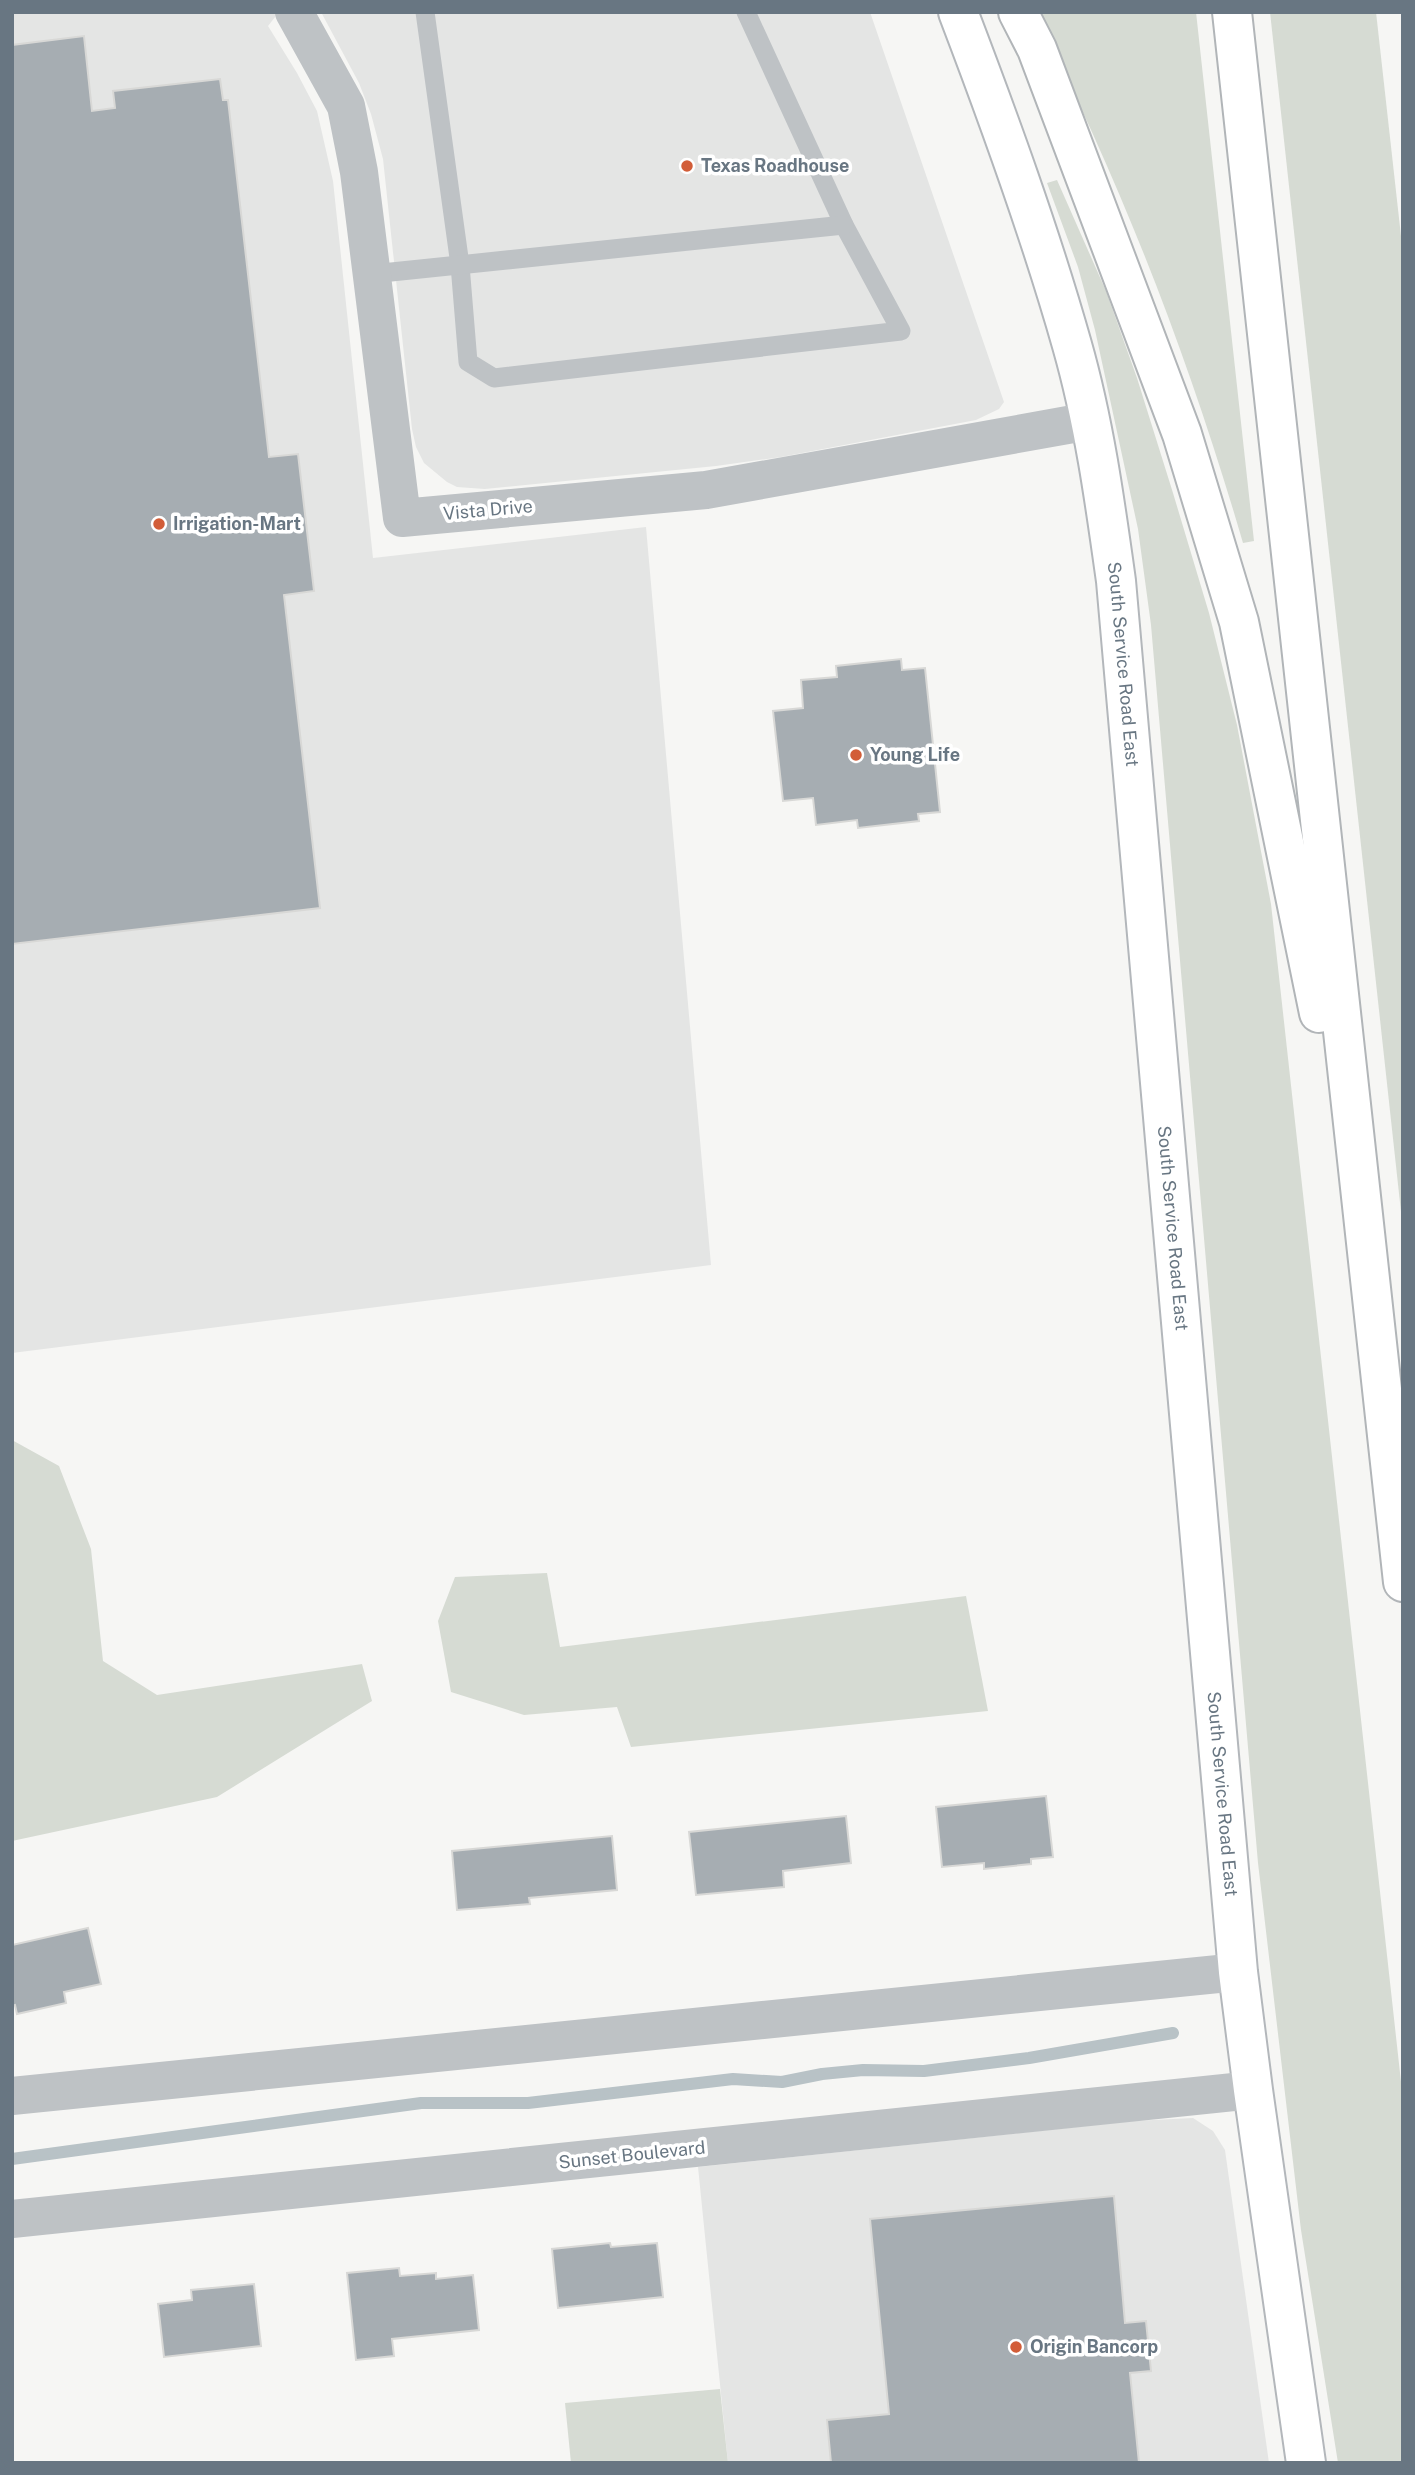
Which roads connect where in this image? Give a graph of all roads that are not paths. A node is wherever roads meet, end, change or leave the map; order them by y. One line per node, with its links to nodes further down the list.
1 (294, 12): 9 (street, Vista Drive)
2 (425, 12): 8 (lane)
3 (746, 12): 7 (lane)
4 (958, 12): 10 (main road, South Service Road East)
5 (1018, 12): 11 (main road)
6 (1232, 12): 11 (main road)
7 (844, 225): 8 (lane); 8 (lane)
8 (460, 265): 9 (lane)
9 (372, 274): 10 (street, Vista Drive)
10 (1090, 421): 13 (main road, South Service Road East)
11 (1366, 1246): 12 (main road)
12 (1403, 1582)
13 (1238, 1972): 14 (main road, South Service Road East); 15 (street)
14 (1253, 2090): 16 (street, Sunset Boulevard); 17 (main road, South Service Road East)
15 (12, 2096)
16 (12, 2219)
17 (1307, 2463)

